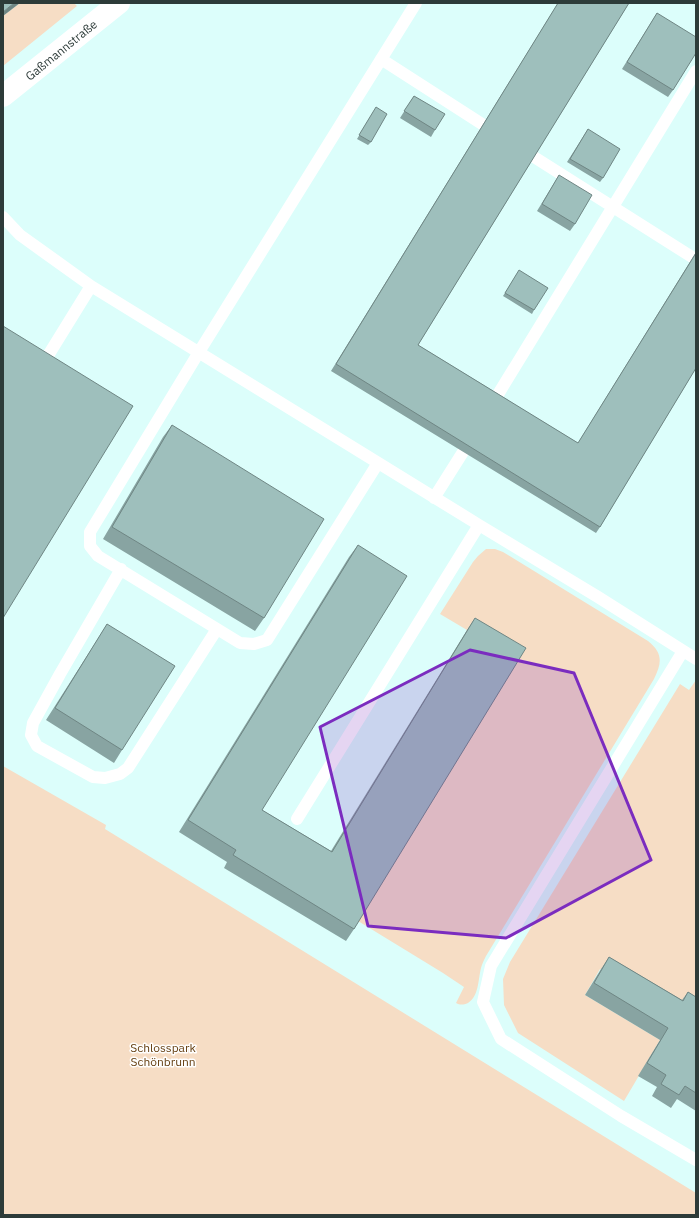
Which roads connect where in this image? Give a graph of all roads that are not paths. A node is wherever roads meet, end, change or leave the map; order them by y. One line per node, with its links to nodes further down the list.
1 (119, 3): 5 (street, Gaßmannstraße)
2 (416, 3): 3 (lane)
3 (381, 59): 6 (lane); 12 (lane)
4 (696, 71): 8 (lane)
5 (3, 96)
6 (482, 124)
7 (534, 157): 8 (lane)
8 (613, 207): 10 (lane); 14 (lane)
9 (3, 216): 11 (lane)
10 (692, 257)
11 (91, 286): 12 (lane); 13 (lane)
12 (199, 352): 16 (lane); 19 (lane)
13 (41, 367)
14 (494, 401)
15 (463, 452): 17 (lane)
16 (378, 463): 17 (lane); 20 (lane)
17 (434, 498): 18 (lane)
18 (479, 525): 21 (lane); 23 (lane)
19 (121, 569): 20 (lane); 20 (lane)
20 (217, 629)
21 (683, 651): 22 (lane); 24 (lane)
22 (696, 659)
23 (297, 819)
24 (696, 1160)

